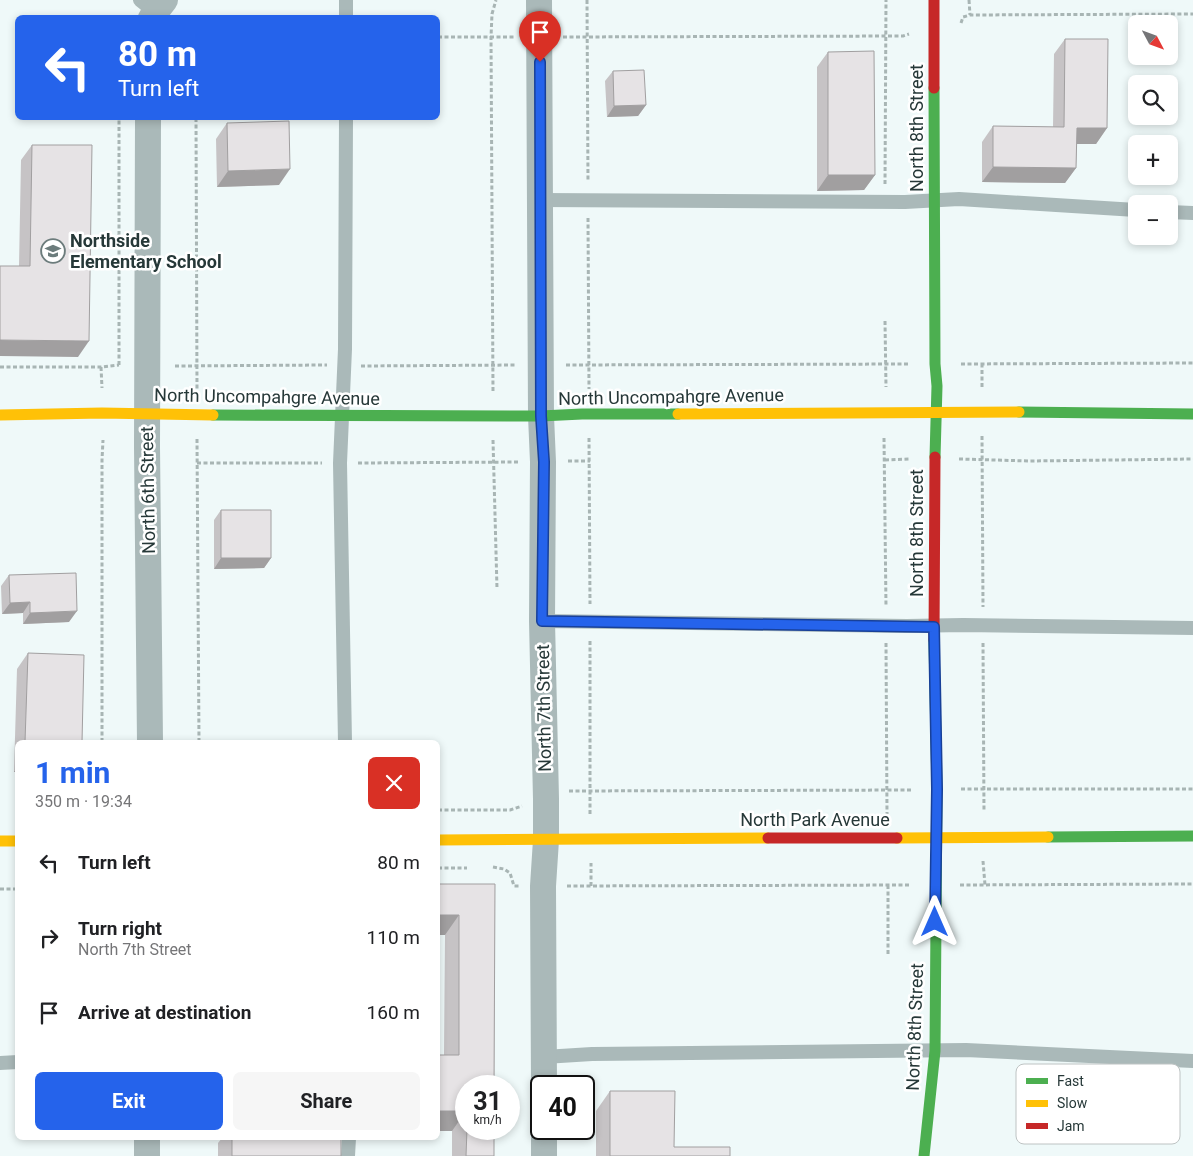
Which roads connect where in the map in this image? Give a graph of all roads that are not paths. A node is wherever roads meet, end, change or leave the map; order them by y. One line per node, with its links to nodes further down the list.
1 (346, 0): 4 (lane)
2 (539, 0): 7 (street, North 7th Street)
3 (934, 0): 8 (street, North 8th Street)
4 (346, 15)
5 (148, 120): 12 (street, North 6th Street)
6 (346, 120): 16 (lane)
7 (541, 200): 8 (lane); 17 (street, North 7th Street)
8 (934, 200): 9 (lane); 13 (street, North 8th Street)
9 (1128, 210)
10 (1178, 212): 11 (lane)
11 (1193, 213)
12 (147, 413): 15 (street, North Uncompahgre Avenue); 16 (street, North Uncompahgre Avenue); 21 (street, North 6th Street)
13 (936, 413): 14 (street, North Uncompahgre Avenue); 17 (street, North Uncompahgre Avenue); 19 (street, North 8th Street)
14 (1193, 414)
15 (0, 415)
16 (343, 415): 17 (street, North Uncompahgre Avenue); 22 (lane)
17 (541, 416): 18 (street, North 7th Street)
18 (542, 621): 19 (lane); 26 (street, North 7th Street)
19 (934, 627): 20 (lane); 24 (street, North 8th Street)
20 (1193, 628)
21 (150, 740)
22 (345, 740)
23 (1193, 836): 24 (street, North Park Avenue)
24 (936, 837): 26 (street, North Park Avenue); 29 (street, North 8th Street)
25 (440, 840): 26 (street, North Park Avenue)
26 (546, 840): 30 (street, North 7th Street)
27 (0, 841): 28 (street)
28 (15, 841)
29 (934, 1051): 30 (lane); 31 (lane); 41 (street, North 8th Street)
30 (544, 1057): 34 (street, North 7th Street)
31 (1193, 1061)
32 (15, 1062): 33 (lane)
33 (0, 1063)
34 (544, 1075)
35 (147, 1140): 38 (street)
36 (349, 1140): 39 (lane)
37 (544, 1140): 40 (street)
38 (147, 1156)
39 (348, 1156)
40 (544, 1156)
41 (924, 1156)

